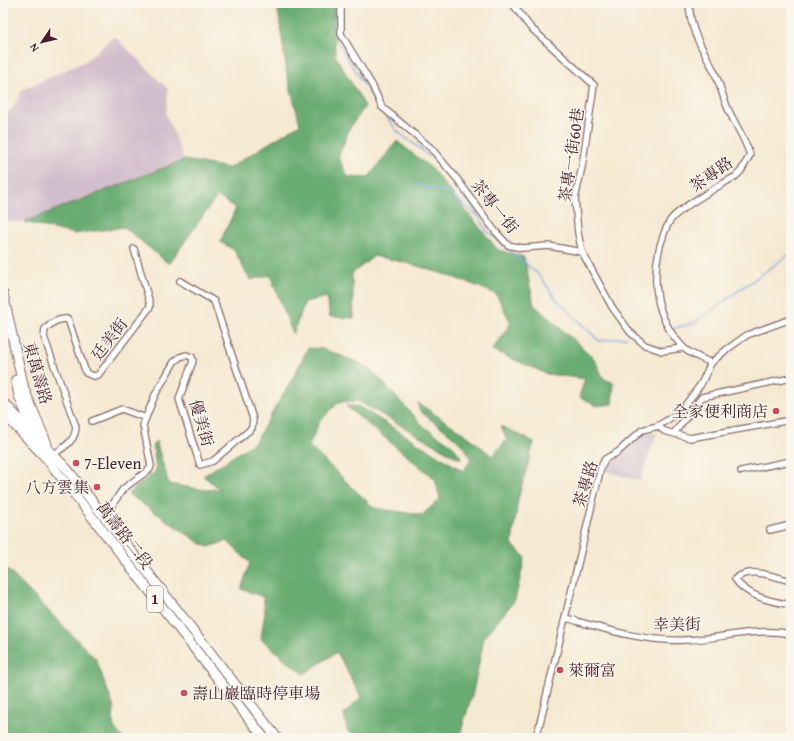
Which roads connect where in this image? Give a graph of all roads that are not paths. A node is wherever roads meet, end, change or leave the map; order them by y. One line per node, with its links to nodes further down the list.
1 (341, 3): 5 (street, 茶專一街)
2 (512, 3): 5 (street, 茶專一街60巷)
3 (689, 3): 10 (street, 茶專路)
4 (134, 249): 23 (street, 廷美街)
5 (582, 252): 10 (street)
6 (180, 281): 16 (street, 優美街)
7 (3, 294): 23 (main road, 東萬壽路 / 1)
8 (791, 319): 11 (street)
9 (3, 322): 13 (main road, 東萬壽路)
10 (683, 348): 11 (street, 茶專路)
11 (711, 362): 19 (street, 茶專路)
12 (791, 378): 20 (street)
13 (21, 400): 15 (main road); 21 (main road, 東萬壽路)
14 (3, 402): 15 (main road)
15 (6, 411): 21 (main road); 22 (main road, 萬壽路二段)
16 (146, 418): 18 (street); 26 (street, 優美街)
17 (791, 420): 20 (street)
18 (92, 421)
19 (658, 426): 20 (street); 31 (street, 茶專路)
20 (674, 433)
21 (35, 435): 22 (main road, 東萬壽路); 23 (main road)
22 (35, 445): 23 (main road, 萬壽路二段 / 1)
23 (50, 454): 26 (main road, 萬壽路二段 / 1); 33 (main road, 萬壽路二段 / 1)
24 (791, 461): 25 (street)
25 (741, 471)
26 (104, 517): 34 (main road, 萬壽路二段 / 1)
27 (791, 525): 28 (street)
28 (770, 530)
29 (791, 581): 30 (street)
30 (791, 605)
31 (566, 618): 32 (street, 幸美街); 35 (street, 茶專路)
32 (791, 634)
33 (264, 738)
34 (277, 738)
35 (535, 738)

